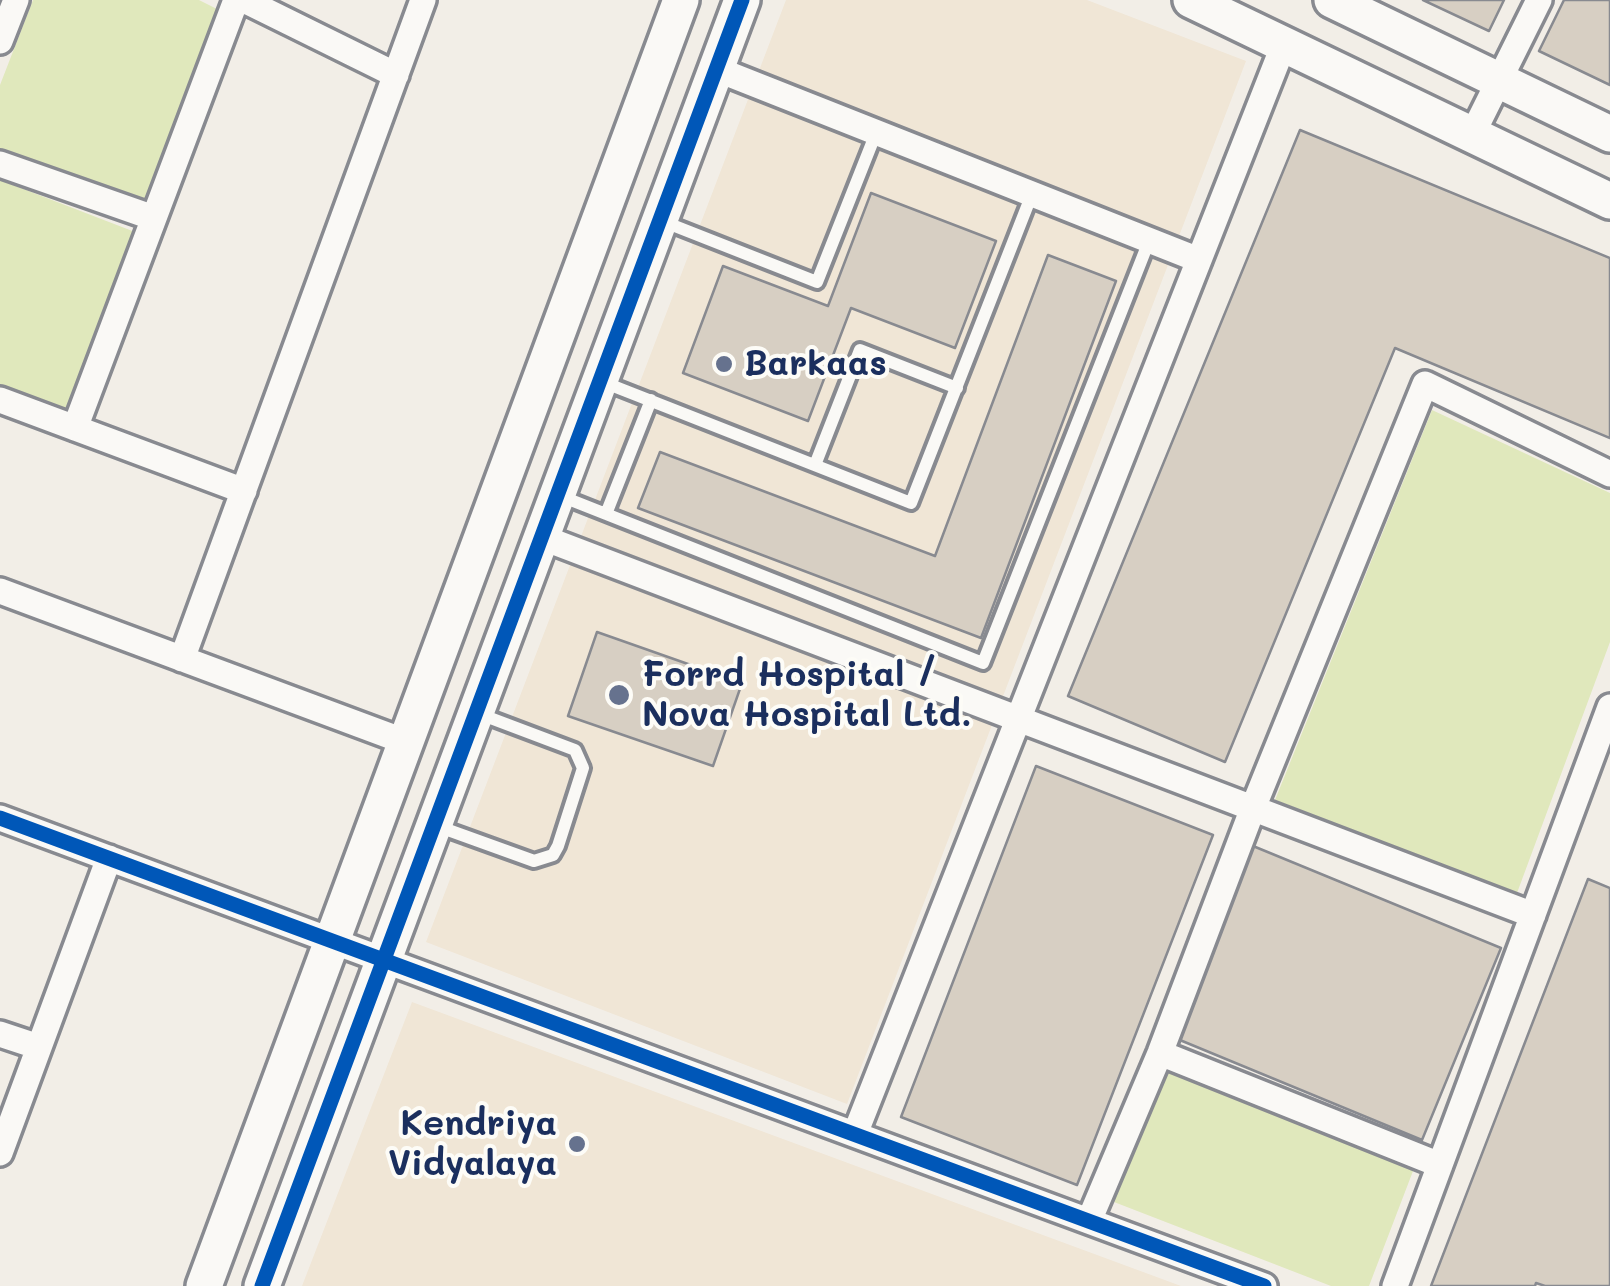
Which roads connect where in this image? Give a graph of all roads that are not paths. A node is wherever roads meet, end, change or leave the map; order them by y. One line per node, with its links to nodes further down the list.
1 (16, 0): 10 (street)
2 (236, 0): 21 (street)
3 (244, 0): 13 (street)
4 (423, 0): 13 (street)
5 (681, 0): 41 (street)
6 (742, 0): 12 (street)
7 (1192, 0): 11 (street)
8 (1332, 0): 14 (street)
9 (1539, 0): 14 (street)
10 (0, 42)
11 (1284, 44): 16 (street); 24 (street)
12 (716, 69): 15 (street); 22 (street)
13 (396, 75): 32 (street)
14 (1500, 81): 16 (street); 17 (street)
15 (876, 132): 19 (street); 22 (lane)
16 (1472, 134): 20 (street)
17 (1610, 134)
18 (0, 164): 21 (street)
19 (1032, 194): 23 (street); 26 (lane)
20 (1610, 201)
21 (154, 218): 29 (street)
22 (660, 220): 25 (street)
23 (1150, 241): 24 (street); 34 (lane)
24 (1199, 260): 40 (street)
25 (599, 380): 28 (lane); 33 (street)
26 (957, 388): 30 (lane); 30 (lane)
27 (0, 400): 29 (street)
28 (651, 400): 30 (lane); 34 (lane)
29 (74, 428): 32 (street)
30 (815, 465)
31 (1610, 474): 43 (street)
32 (244, 491): 37 (street)
33 (556, 494): 34 (lane); 35 (street)
34 (606, 514)
35 (540, 536): 39 (street); 40 (street)
36 (0, 591): 37 (street)
37 (182, 659): 41 (street)
38 (1610, 707): 42 (street)
39 (475, 712): 45 (street); 45 (lane)
40 (1019, 719): 43 (street); 53 (street)
41 (406, 742): 48 (street)
42 (1600, 768): 47 (street)
43 (1253, 808): 47 (street); 52 (street)
44 (0, 818): 46 (street)
45 (433, 825): 49 (street)
46 (109, 858): 48 (street); 51 (street)
47 (1533, 915): 55 (street)
48 (332, 940): 49 (street); 57 (street)
49 (384, 960): 53 (street); 58 (street)
50 (0, 1034): 51 (street)
51 (39, 1048): 54 (street)
52 (1160, 1053): 55 (street); 56 (street)
53 (856, 1134): 56 (street)
54 (0, 1154)
55 (1440, 1165): 60 (street)
56 (1089, 1221): 59 (street)
57 (204, 1286)
58 (262, 1286)
59 (1264, 1286)
60 (1395, 1286)

